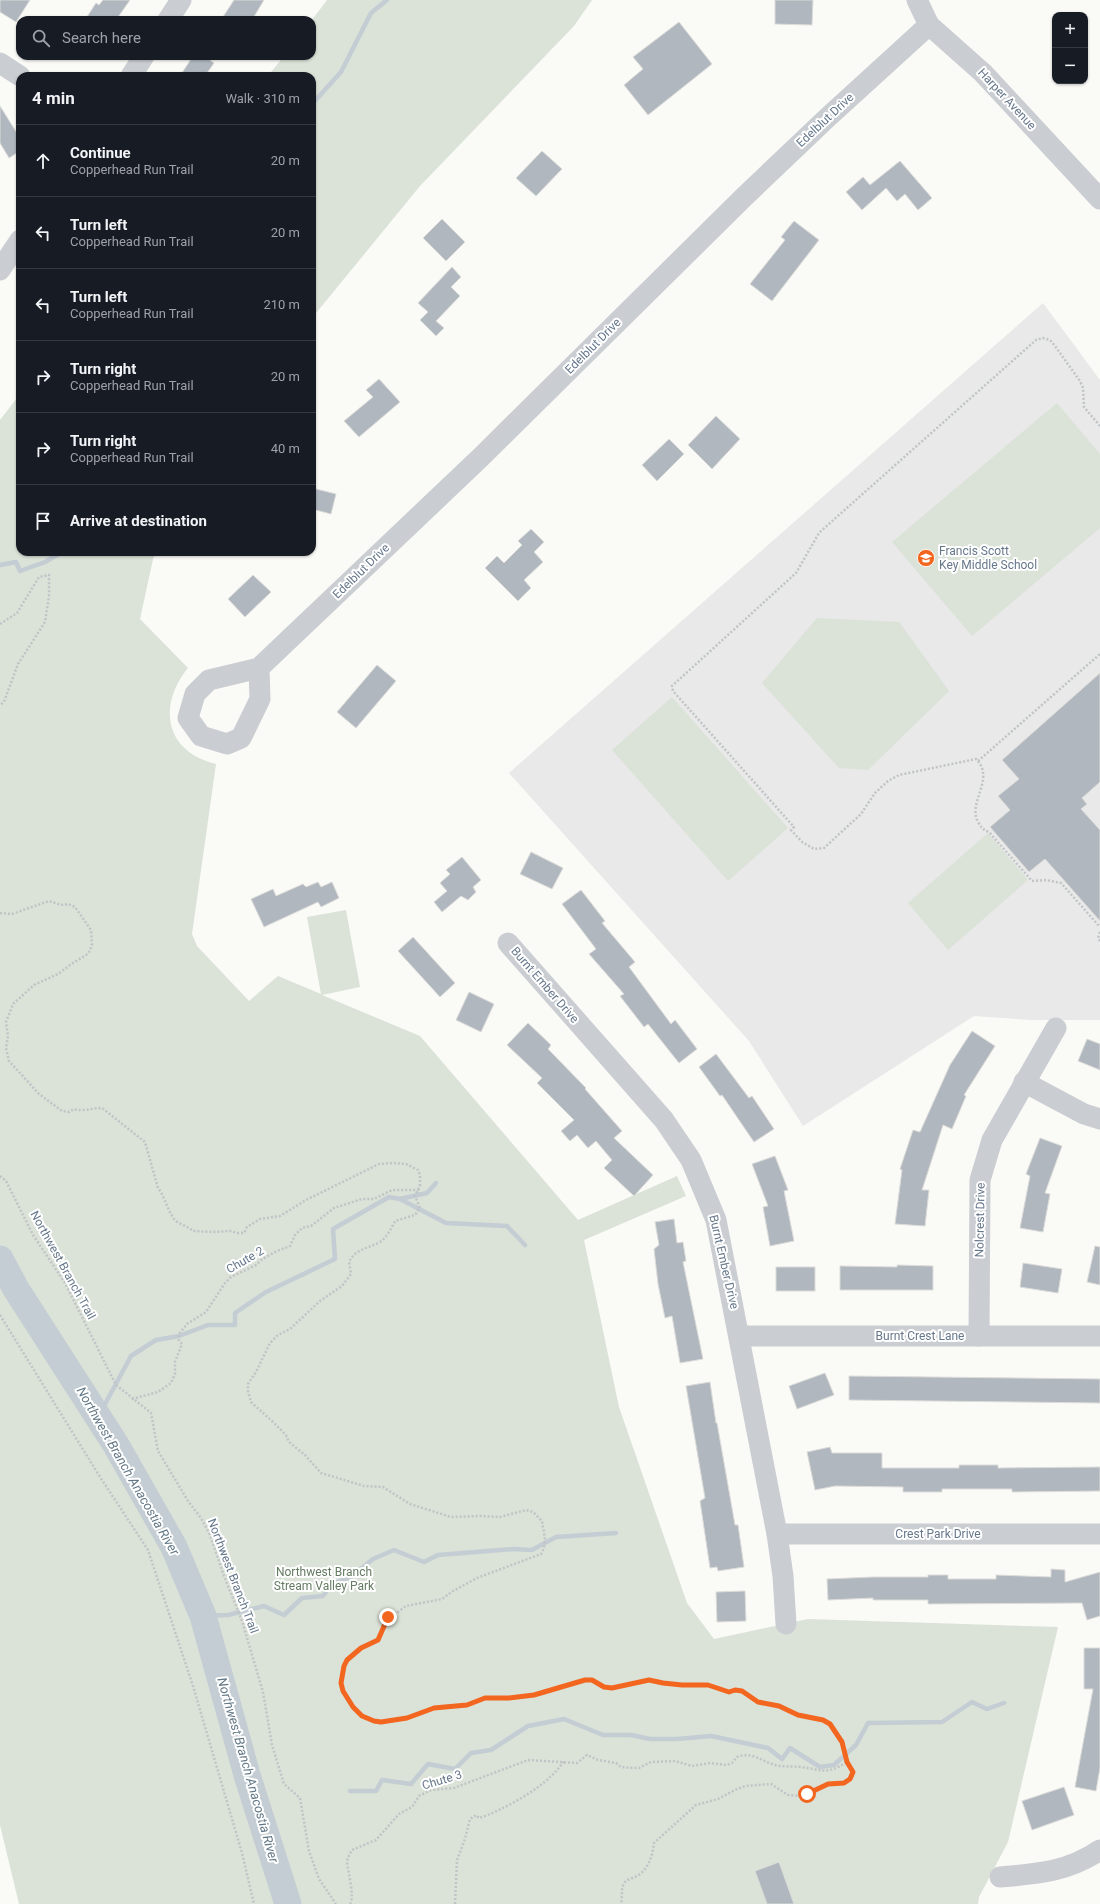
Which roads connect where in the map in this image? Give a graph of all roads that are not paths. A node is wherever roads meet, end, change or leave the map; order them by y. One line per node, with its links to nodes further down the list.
1 (181, 0): 3 (street)
2 (916, 0): 4 (street, Harper Avenue)
3 (171, 16)
4 (929, 25): 9 (street, Harper Avenue); 12 (street, Edelblut Drive)
5 (141, 60): 7 (street)
6 (0, 63): 8 (street)
7 (134, 72)
8 (16, 73)
9 (1100, 199)
10 (16, 246): 11 (street)
11 (0, 270)
12 (259, 668)
13 (508, 942): 17 (street, Burnt Ember Drive)
14 (1056, 1028): 15 (street, Nolcrest Drive)
15 (1024, 1082): 16 (street); 18 (street, Nolcrest Drive)
16 (1100, 1119)
17 (740, 1336): 18 (street, Burnt Crest Lane); 20 (street, Burnt Ember Drive)
18 (978, 1336): 19 (street, Burnt Crest Lane)
19 (1100, 1336)
20 (777, 1534): 21 (street, Crest Park Drive); 22 (street, Burnt Ember Drive)
21 (1100, 1534)
22 (786, 1624)
23 (1100, 1850): 24 (street)
24 (1000, 1877)

